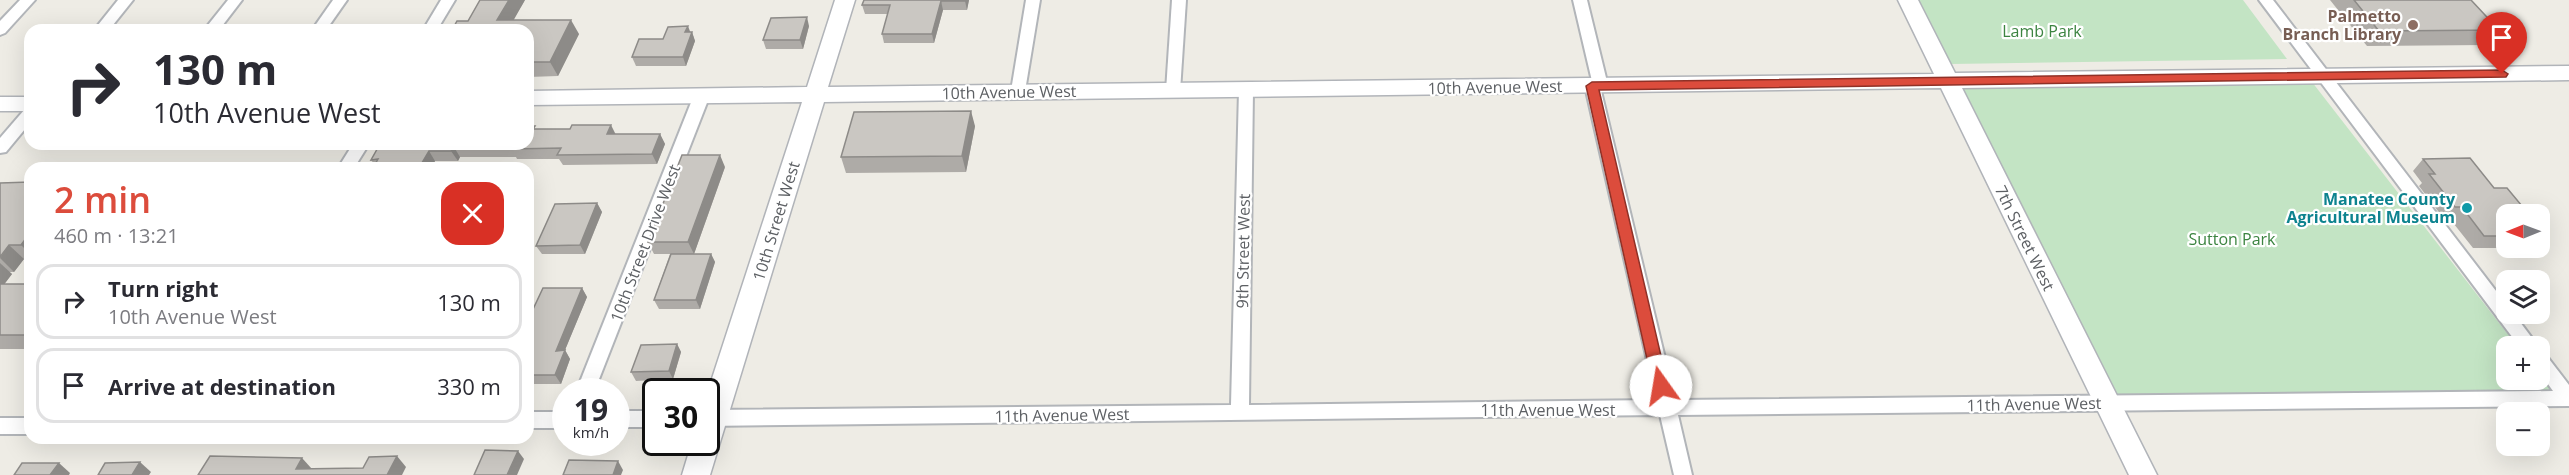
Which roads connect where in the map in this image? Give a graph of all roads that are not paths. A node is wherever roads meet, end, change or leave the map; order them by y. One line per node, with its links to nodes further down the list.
1 (28, 0): 16 (street)
2 (126, 0): 12 (street)
3 (235, 0): 13 (street)
4 (340, 0): 14 (street)
5 (448, 0): 15 (street)
6 (845, 0): 25 (street, 10th Street West)
7 (1033, 0): 22 (street)
8 (1179, 0): 23 (street)
9 (1580, 0): 20 (street)
10 (1908, 0): 19 (street, 7th Street West)
11 (2266, 0): 18 (street)
12 (106, 24)
13 (216, 24)
14 (323, 24)
15 (434, 24)
16 (0, 30)
17 (2569, 73): 18 (street, 10th Avenue West)
18 (2325, 77): 19 (street, 10th Avenue West); 31 (street)
19 (1948, 81): 20 (street, 10th Avenue West); 36 (street, 7th Street West)
20 (1597, 86): 21 (street, 10th Avenue West); 37 (street)
21 (1246, 90): 23 (street, 10th Avenue West); 38 (street, 9th Street West)
22 (1018, 91): 23 (street, 10th Avenue West); 25 (street, 10th Avenue West)
23 (1173, 91)
24 (702, 95): 25 (street, 10th Avenue West); 26 (street, 10th Avenue West); 33 (street, 10th Street Drive West)
25 (815, 95): 34 (street, 10th Street West)
26 (534, 98)
27 (0, 104): 28 (street)
28 (24, 104)
29 (24, 120): 30 (street)
30 (0, 148)
31 (2521, 336)
32 (2550, 373): 35 (street)
33 (591, 378)
34 (720, 392)
35 (2569, 398): 36 (street, 11th Avenue West)
36 (2107, 403): 37 (street, 11th Avenue West); 47 (street, 7th Street West)
37 (1666, 409): 38 (street, 11th Avenue West); 46 (street)
38 (1240, 413): 43 (street, 11th Avenue West)
39 (534, 420): 40 (street)
40 (552, 420)
41 (24, 427): 42 (street)
42 (2, 430)
43 (720, 430)
44 (701, 456): 45 (street, 10th Street West)
45 (696, 475)
46 (1683, 475)
47 (2143, 475)

